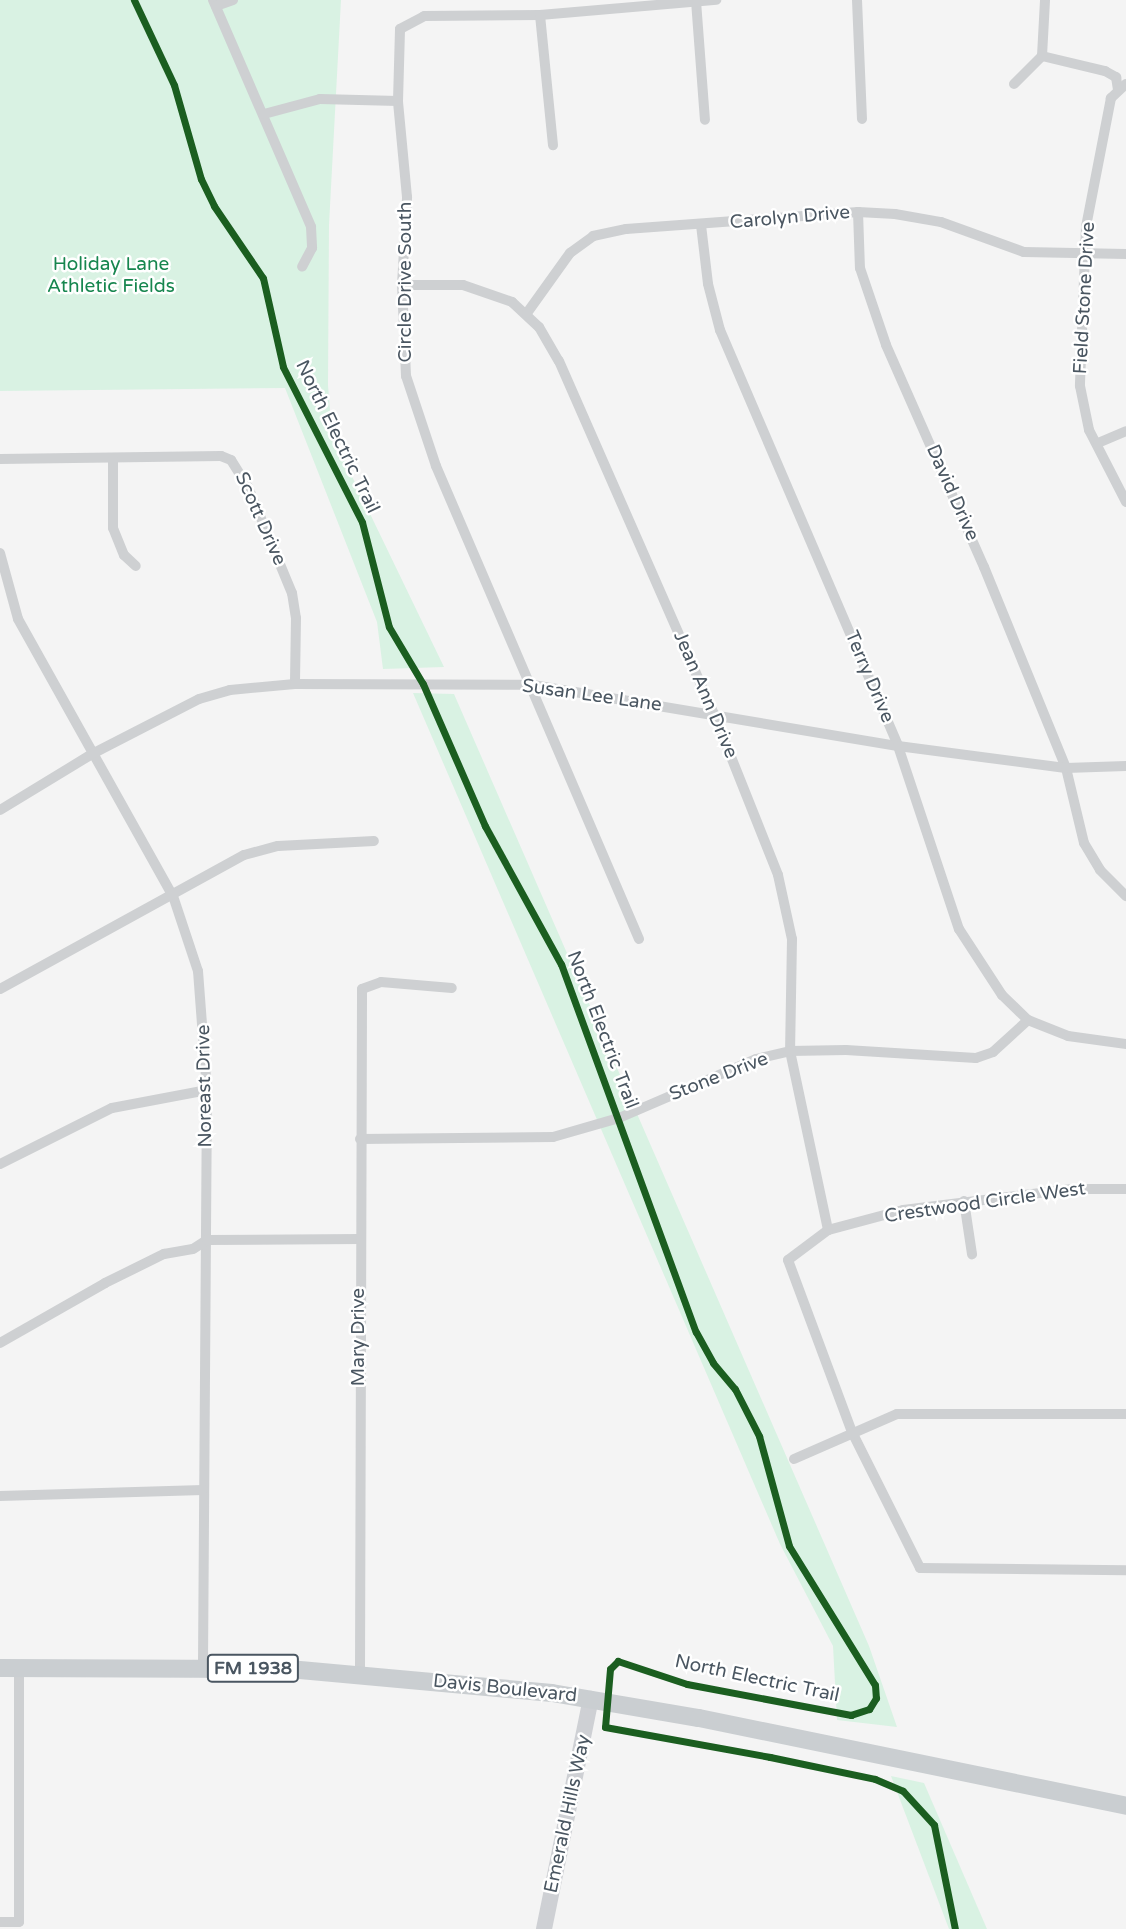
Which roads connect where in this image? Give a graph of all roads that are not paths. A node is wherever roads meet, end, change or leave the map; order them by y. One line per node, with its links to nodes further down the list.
1 (233, 0): 6 (street)
2 (716, 0): 5 (street)
3 (856, 0): 13 (street)
4 (1045, 0): 8 (street)
5 (696, 1): 7 (street); 14 (street)
6 (214, 3): 12 (street)
7 (540, 15): 11 (street, Circle Drive South); 15 (street)
8 (1042, 56): 9 (street); 10 (street)
9 (1014, 84)
10 (1122, 87): 19 (street, Field Stone Drive)
11 (398, 101): 12 (street); 21 (street, Circle Drive South)
12 (264, 114): 20 (street)
13 (862, 119)
14 (705, 120)
15 (553, 145)
16 (858, 212): 17 (street, Carolyn Drive); 19 (street, Carolyn Drive); 36 (street, David Drive)
17 (701, 225): 22 (street, Carolyn Drive); 33 (street, Terry Drive)
18 (1126, 254): 19 (street, Carolyn Drive)
19 (1084, 257): 24 (street, Field Stone Drive)
20 (302, 267)
21 (402, 285): 22 (street, Jean Ann Drive); 31 (street, Circle Drive South)
22 (527, 313): 32 (street, Jean Ann Drive)
23 (1126, 431): 24 (street)
24 (1098, 443): 27 (street, Field Stone Drive)
25 (0, 459): 26 (street, Scott Drive)
26 (113, 459): 29 (street); 30 (street, Scott Drive)
27 (1126, 502)
28 (0, 553): 34 (street, Noreast Drive)
29 (136, 566)
30 (295, 684): 31 (street, Susan Lee Lane); 34 (street, Susan Lee Lane)
31 (533, 685): 32 (street, Susan Lee Lane); 41 (street, Circle Drive South)
32 (714, 714): 33 (street, Susan Lee Lane); 46 (street, Jean Ann Drive)
33 (898, 746): 36 (street, Susan Lee Lane); 44 (street, Terry Drive)
34 (92, 754): 37 (street, Susan Lee Lane); 39 (street, Noreast Drive)
35 (1126, 766): 36 (street, Susan Lee Lane)
36 (1066, 768): 40 (street, David Drive)
37 (0, 810)
38 (374, 841): 39 (street)
39 (173, 896): 43 (street); 47 (street, Noreast Drive)
40 (1126, 896)
41 (639, 939)
42 (452, 988): 48 (street, Mary Drive)
43 (0, 989)
44 (1028, 1020): 45 (street, Terry Drive); 46 (street, Stone Drive)
45 (1126, 1044)
46 (790, 1051): 48 (street, Stone Drive); 52 (street, Jean Ann Drive)
47 (207, 1090): 49 (street); 54 (street, Noreast Drive)
48 (360, 1139): 53 (street, Mary Drive)
49 (0, 1164)
50 (1126, 1189): 51 (street, Crestwood Circle West)
51 (964, 1202): 52 (street, Crestwood Circle West); 55 (street)
52 (828, 1230): 58 (street, Crestwood Circle West)
53 (360, 1239): 54 (street); 66 (street, Mary Drive)
54 (207, 1240): 56 (street); 60 (street, Noreast Drive)
55 (972, 1254)
56 (0, 1343)
57 (1126, 1414): 58 (street)
58 (852, 1432): 59 (street); 62 (street)
59 (794, 1459)
60 (203, 1490): 61 (street); 63 (street, Noreast Drive)
61 (0, 1496)
62 (1126, 1570)
63 (203, 1667): 65 (main road, Davis Boulevard / FM 1938); 66 (main road, Davis Boulevard / FM 1938)
64 (0, 1668): 65 (main road, Davis Boulevard / FM 1938)
65 (19, 1668): 69 (street)
66 (360, 1673): 67 (main road, Davis Boulevard / FM 1938)
67 (591, 1699): 68 (main road, Davis Boulevard / FM 1938); 70 (street, Emerald Hills Way)
68 (1126, 1806)
69 (0, 1922)
70 (544, 1929)

